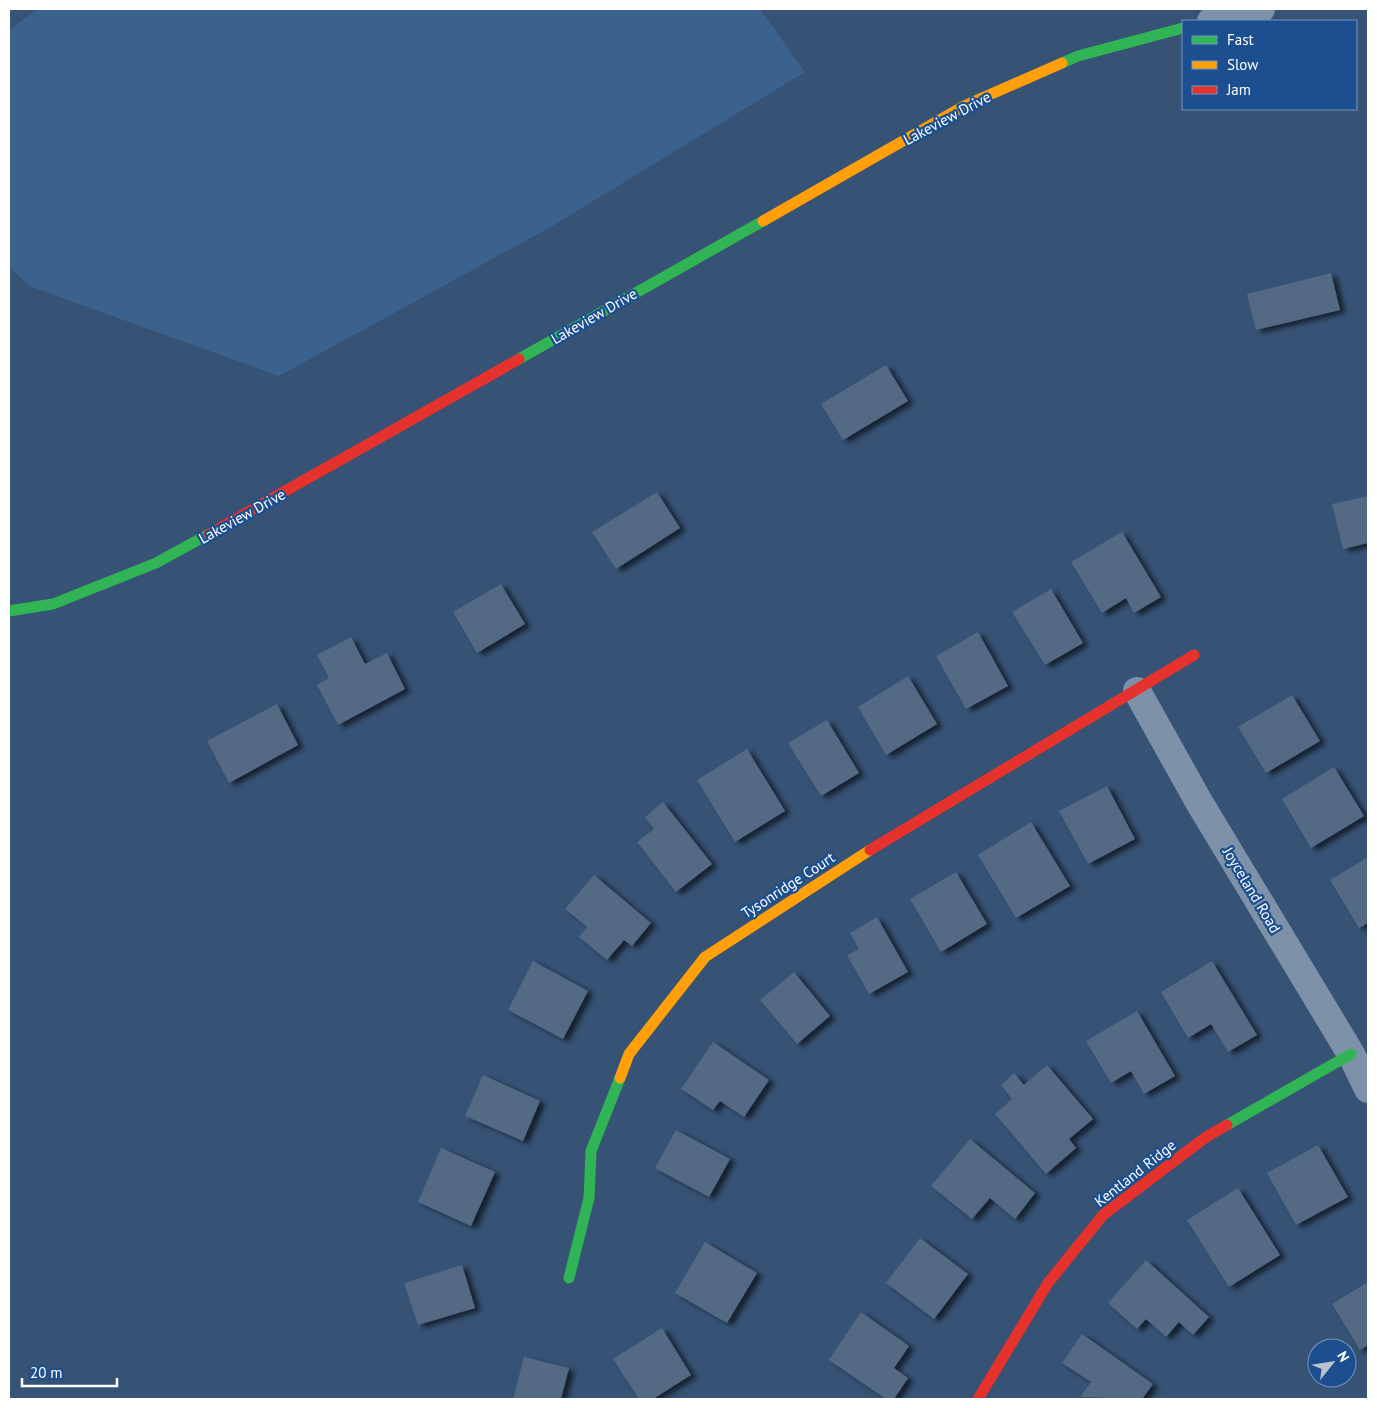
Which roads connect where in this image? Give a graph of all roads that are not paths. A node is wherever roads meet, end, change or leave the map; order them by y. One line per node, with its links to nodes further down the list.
1 (1261, 9): 2 (street)
2 (1215, 20)
3 (1182, 28): 4 (street, Lakeview Drive)
4 (9, 612)
5 (1194, 656): 6 (street, Tysonridge Court)
6 (1137, 691): 7 (street, Joyceland Road); 9 (street, Tysonridge Court)
7 (1351, 1054): 8 (street, Joyceland Road); 10 (street, Kentland Ridge)
8 (1368, 1089)
9 (569, 1278)
10 (978, 1399)

